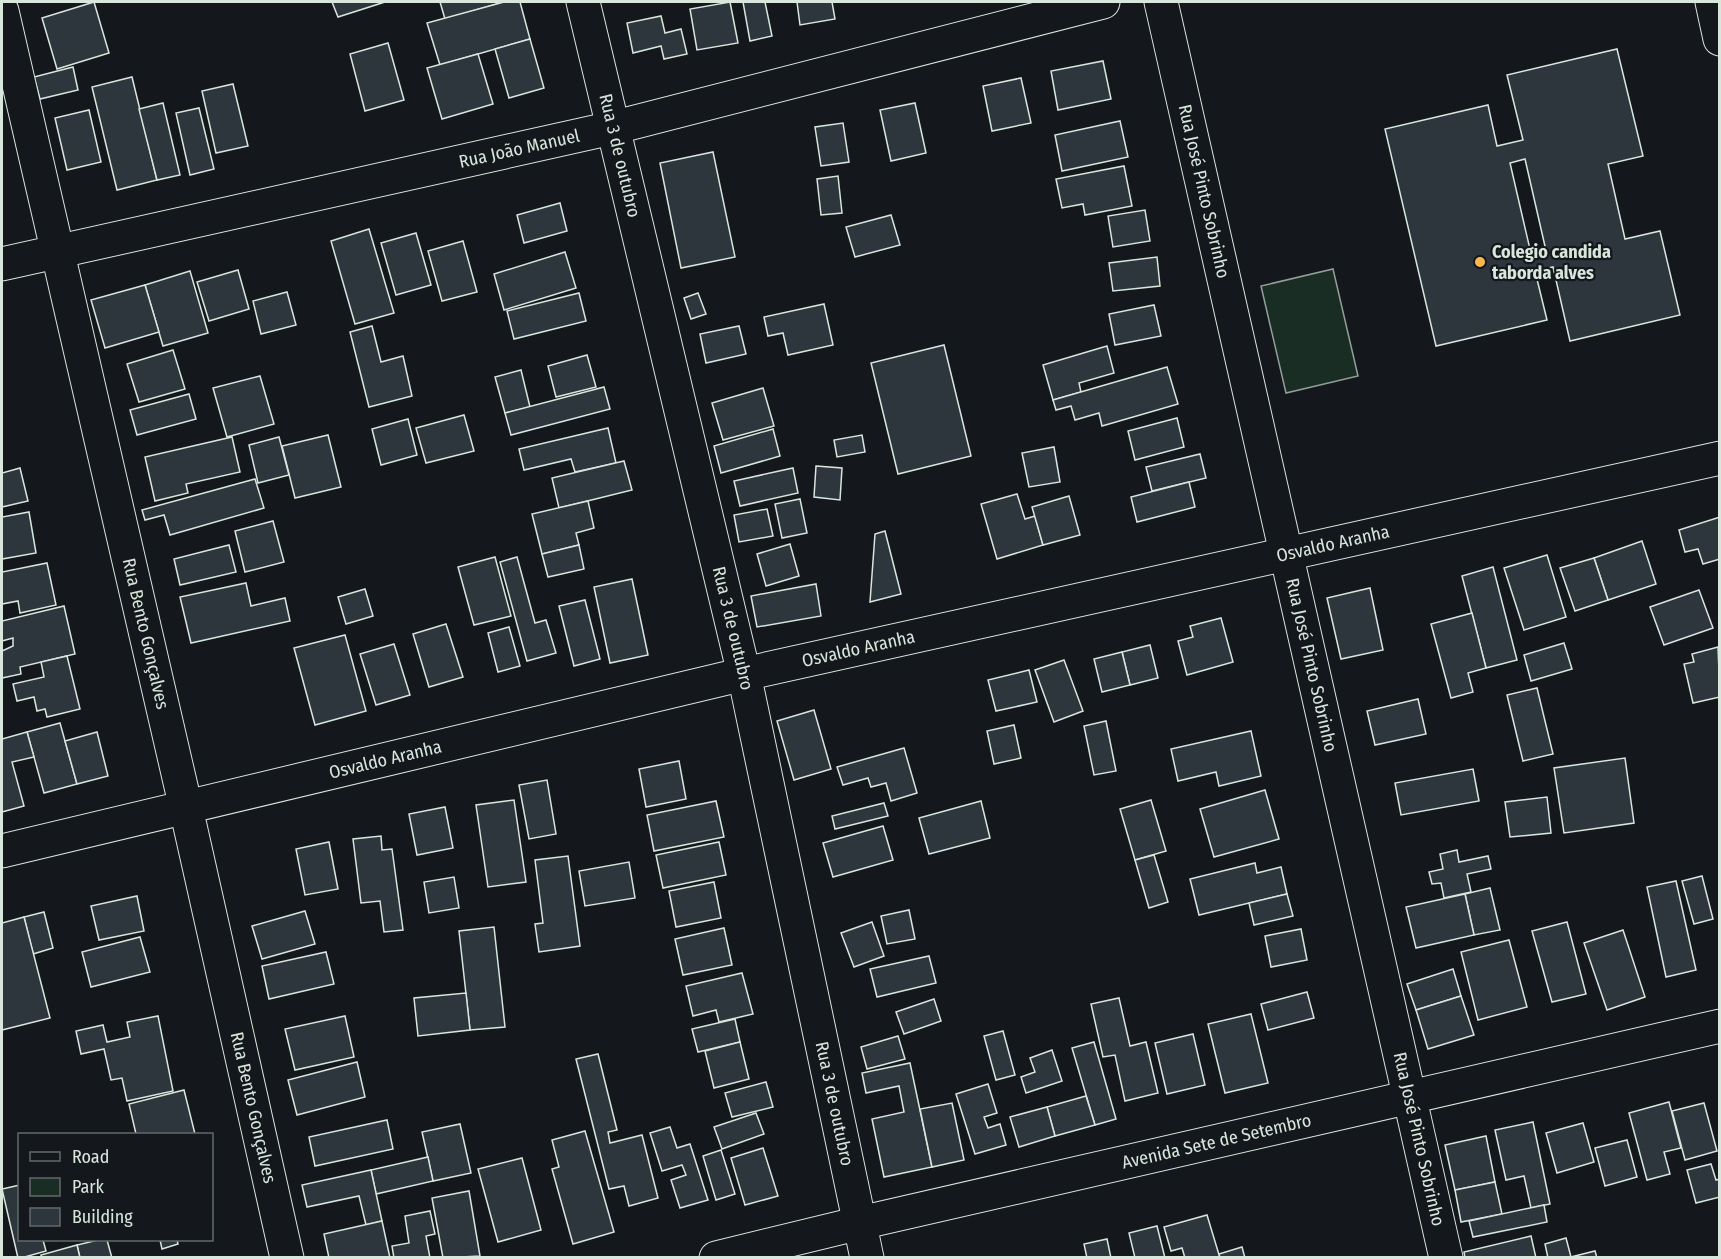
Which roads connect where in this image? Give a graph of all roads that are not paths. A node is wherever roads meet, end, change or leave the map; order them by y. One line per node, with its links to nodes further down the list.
1 (583, 2): 7 (street, Rua 3 de outubro)
2 (1103, 2): 7 (street, Rua João Manuel)
3 (1161, 2): 11 (street, Rua José Pinto Sobrinho)
4 (1712, 2): 6 (street)
5 (2, 11): 8 (street, Rua Bento Gonçalves)
6 (1719, 39)
7 (612, 128): 8 (street, Rua João Manuel); 12 (street, Rua 3 de outubro)
8 (56, 252): 9 (street, Rua João Manuel); 13 (street, Rua Bento Gonçalves)
9 (2, 264)
10 (1719, 458): 11 (street, Osvaldo Aranha)
11 (1286, 554): 12 (street, Osvaldo Aranha); 16 (street, Rua José Pinto Sobrinho)
12 (744, 674): 13 (street, Osvaldo Aranha); 17 (street, Rua 3 de outubro)
13 (186, 808): 14 (street, Osvaldo Aranha); 18 (street, Rua Bento Gonçalves)
14 (2, 851)
15 (1719, 1026): 16 (street, Avenida Sete de Setembro)
16 (1408, 1097): 17 (street, Avenida Sete de Setembro); 21 (street, Rua José Pinto Sobrinho)
17 (860, 1223): 19 (street, Avenida Sete de Setembro); 20 (street, Rua 3 de outubro)
18 (287, 1257)
19 (716, 1257)
20 (867, 1257)
21 (1446, 1257)

